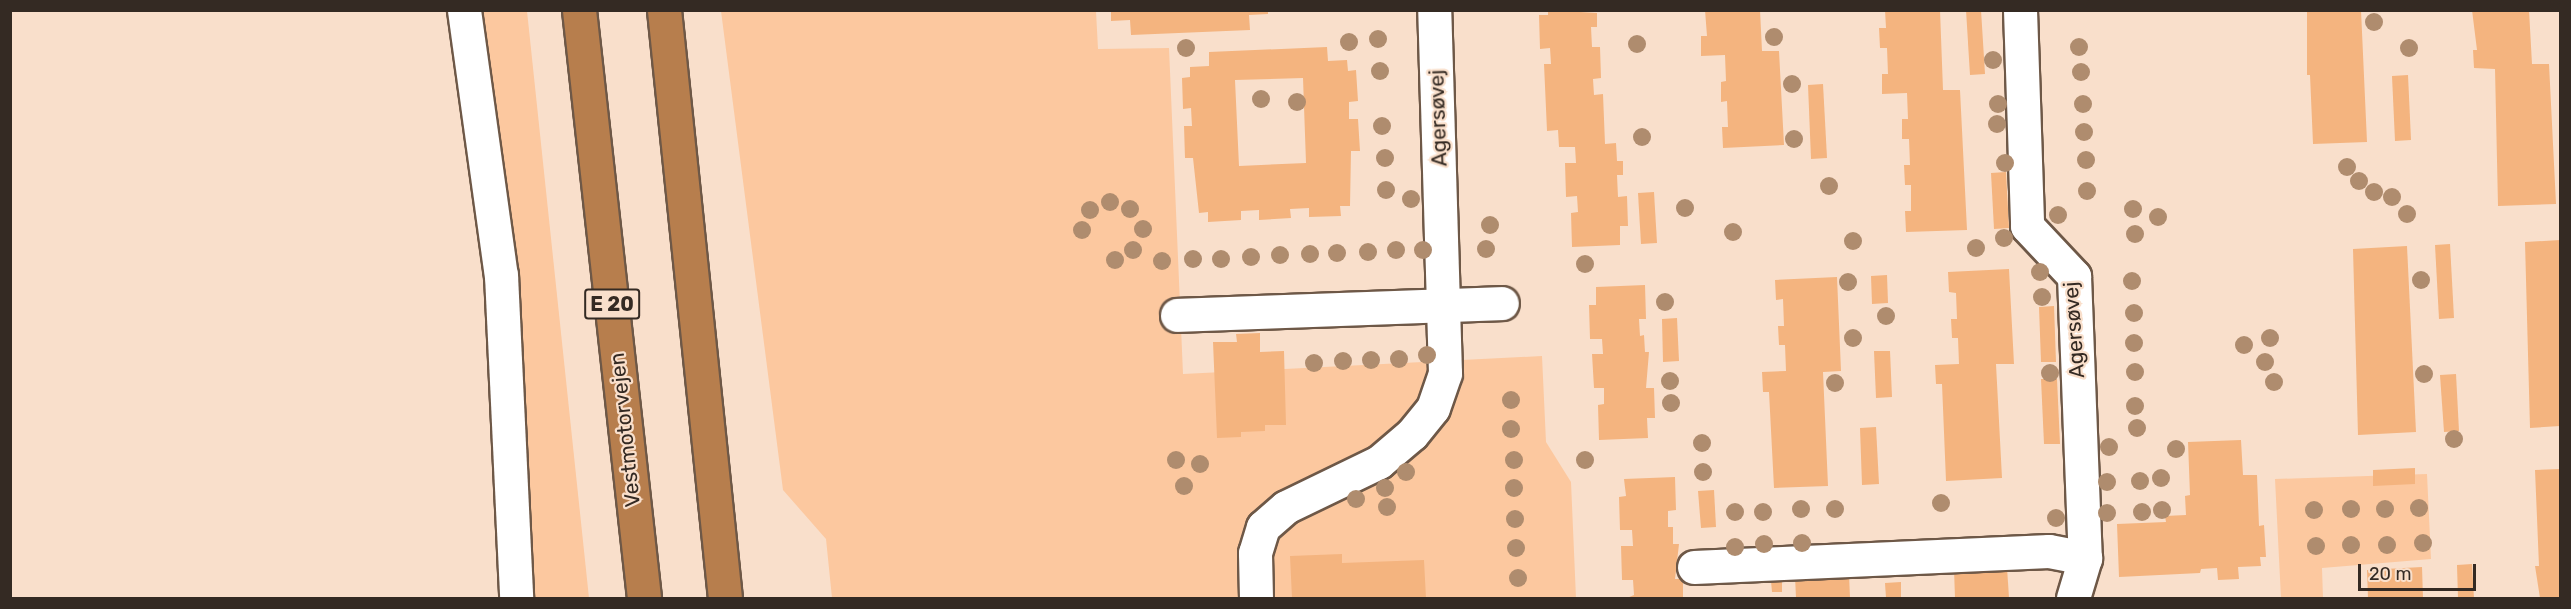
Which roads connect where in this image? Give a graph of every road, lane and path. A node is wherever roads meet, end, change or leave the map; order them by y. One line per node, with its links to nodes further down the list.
1 (464, 10): 11 (street)
2 (579, 10): 12 (highway, Vestmotorvejen / E 20)
3 (664, 10): 13 (highway)
4 (1434, 10): 7 (street, Agersøvej)
5 (2020, 10): 9 (street, Agersøvej)
6 (1502, 303): 7 (street)
7 (1444, 305): 8 (street); 14 (street, Agersøvej)
8 (1177, 315)
9 (2085, 558): 10 (street); 15 (street, Agersøvej)
10 (1694, 567)
11 (516, 598)
12 (644, 598)
13 (725, 598)
14 (1256, 598)
15 (2073, 598)

